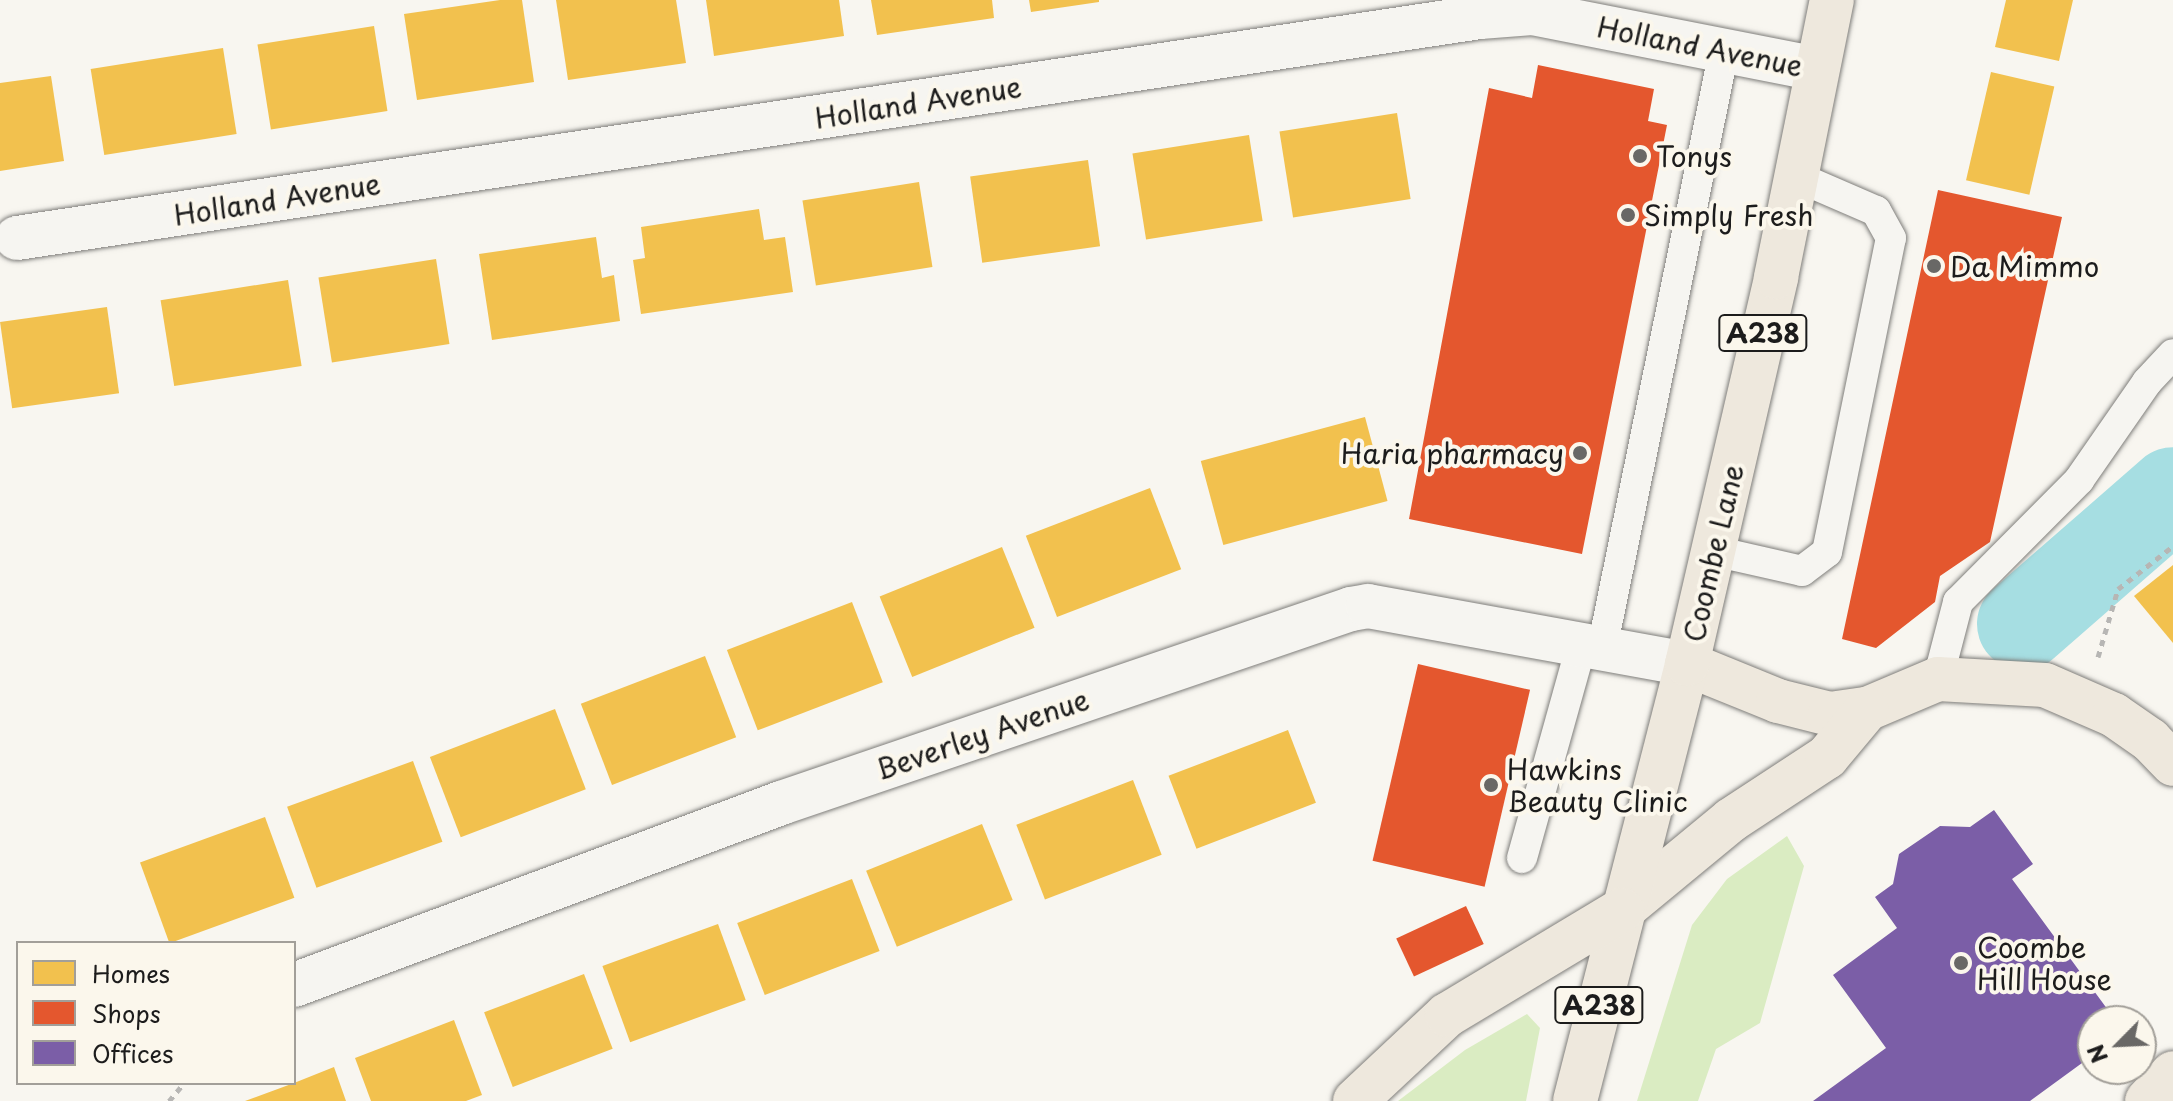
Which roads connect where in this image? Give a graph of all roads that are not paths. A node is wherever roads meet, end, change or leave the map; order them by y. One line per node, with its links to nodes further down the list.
1 (1832, 0): 3 (main road, Coombe Lane / A238)
2 (1724, 51): 3 (street, Holland Avenue); 5 (street, Holland Avenue); 8 (lane)
3 (1817, 69): 4 (main road, Coombe Lane / A238)
4 (1795, 176): 7 (main road, Coombe Lane / A238); 7 (lane)
5 (17, 238)
6 (2173, 354): 10 (lane)
7 (1714, 551): 9 (main road, Coombe Lane / A238)
8 (1591, 647): 9 (street, Beverley Avenue); 13 (lane); 15 (street, Beverley Avenue)
9 (1687, 664): 11 (main road); 14 (main road, Coombe Lane / A238)
10 (1938, 679): 11 (main road); 12 (main road)
11 (1867, 709): 14 (main road)
12 (2173, 764)
13 (1522, 858)
14 (1622, 910): 17 (main road); 18 (main road, Coombe Lane / A238)
15 (296, 984)
16 (2173, 1073): 19 (main road)
17 (1355, 1101)
18 (1575, 1101)
19 (2147, 1101)

